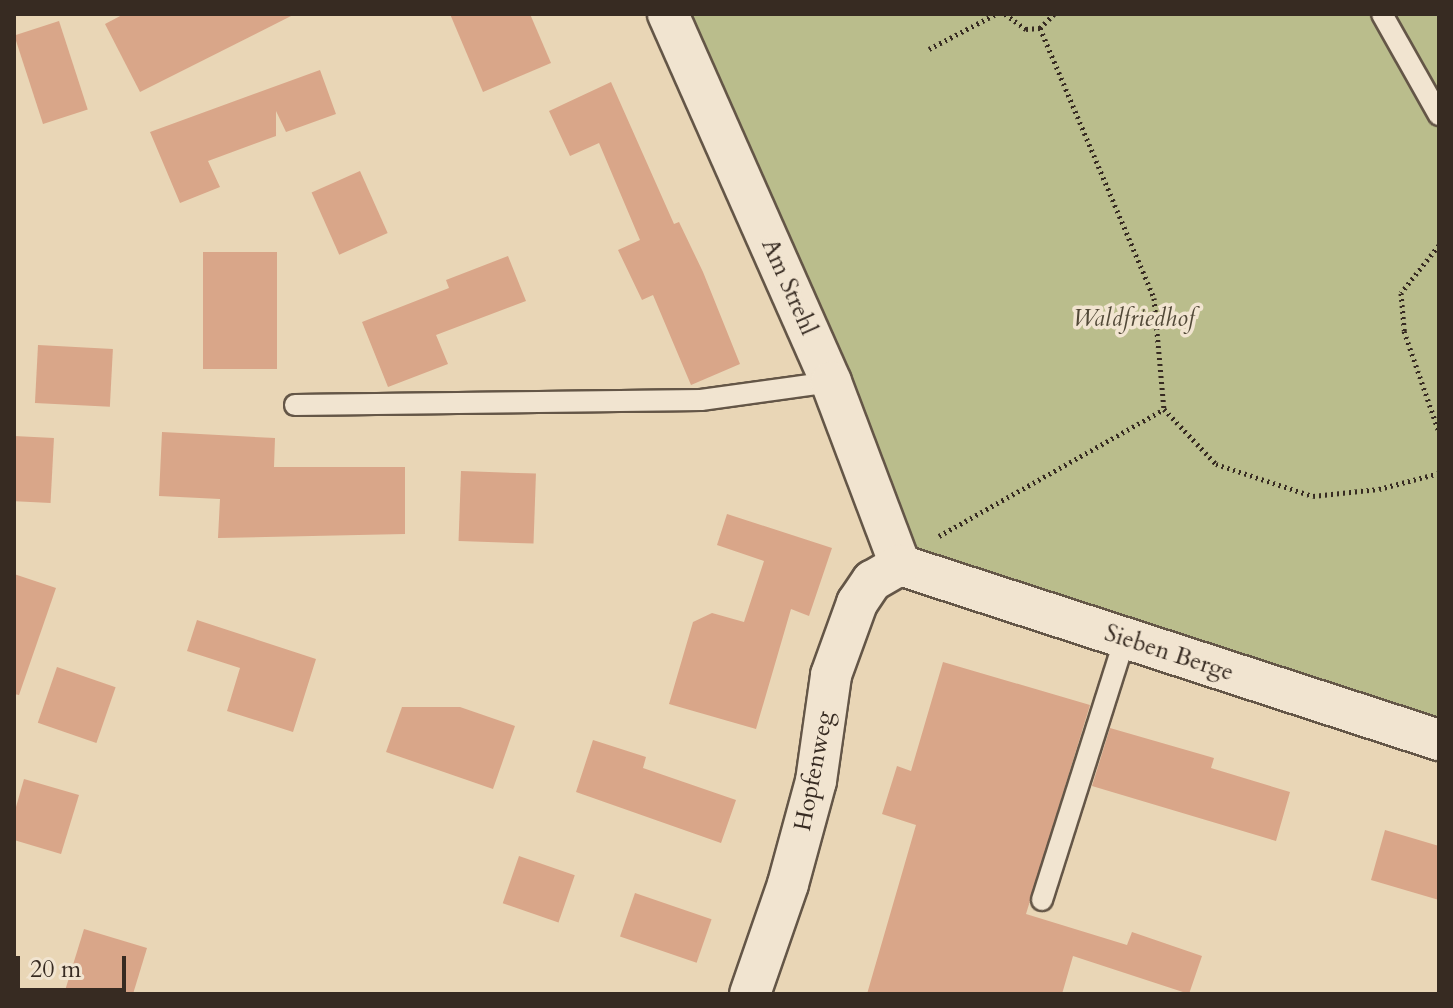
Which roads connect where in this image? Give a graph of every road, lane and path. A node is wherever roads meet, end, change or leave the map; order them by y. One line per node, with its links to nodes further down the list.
1 (668, 14): 10 (street, Am Strehl)
2 (996, 14): 7 (path)
3 (1005, 14): 6 (path)
4 (1054, 14): 6 (path)
5 (1382, 14): 8 (lane)
6 (1040, 28): 12 (path)
7 (929, 49)
8 (1439, 115)
9 (1439, 245): 13 (path)
10 (831, 382): 11 (lane); 15 (street, Am Strehl)
11 (295, 405)
12 (1164, 409): 14 (path); 15 (path)
13 (1439, 432)
14 (1439, 473)
15 (914, 554): 16 (street, Sieben Berge); 19 (street, Hopfenweg)
16 (1125, 639): 17 (street, Sieben Berge); 18 (lane)
17 (1439, 740)
18 (1042, 900)
19 (750, 994)

